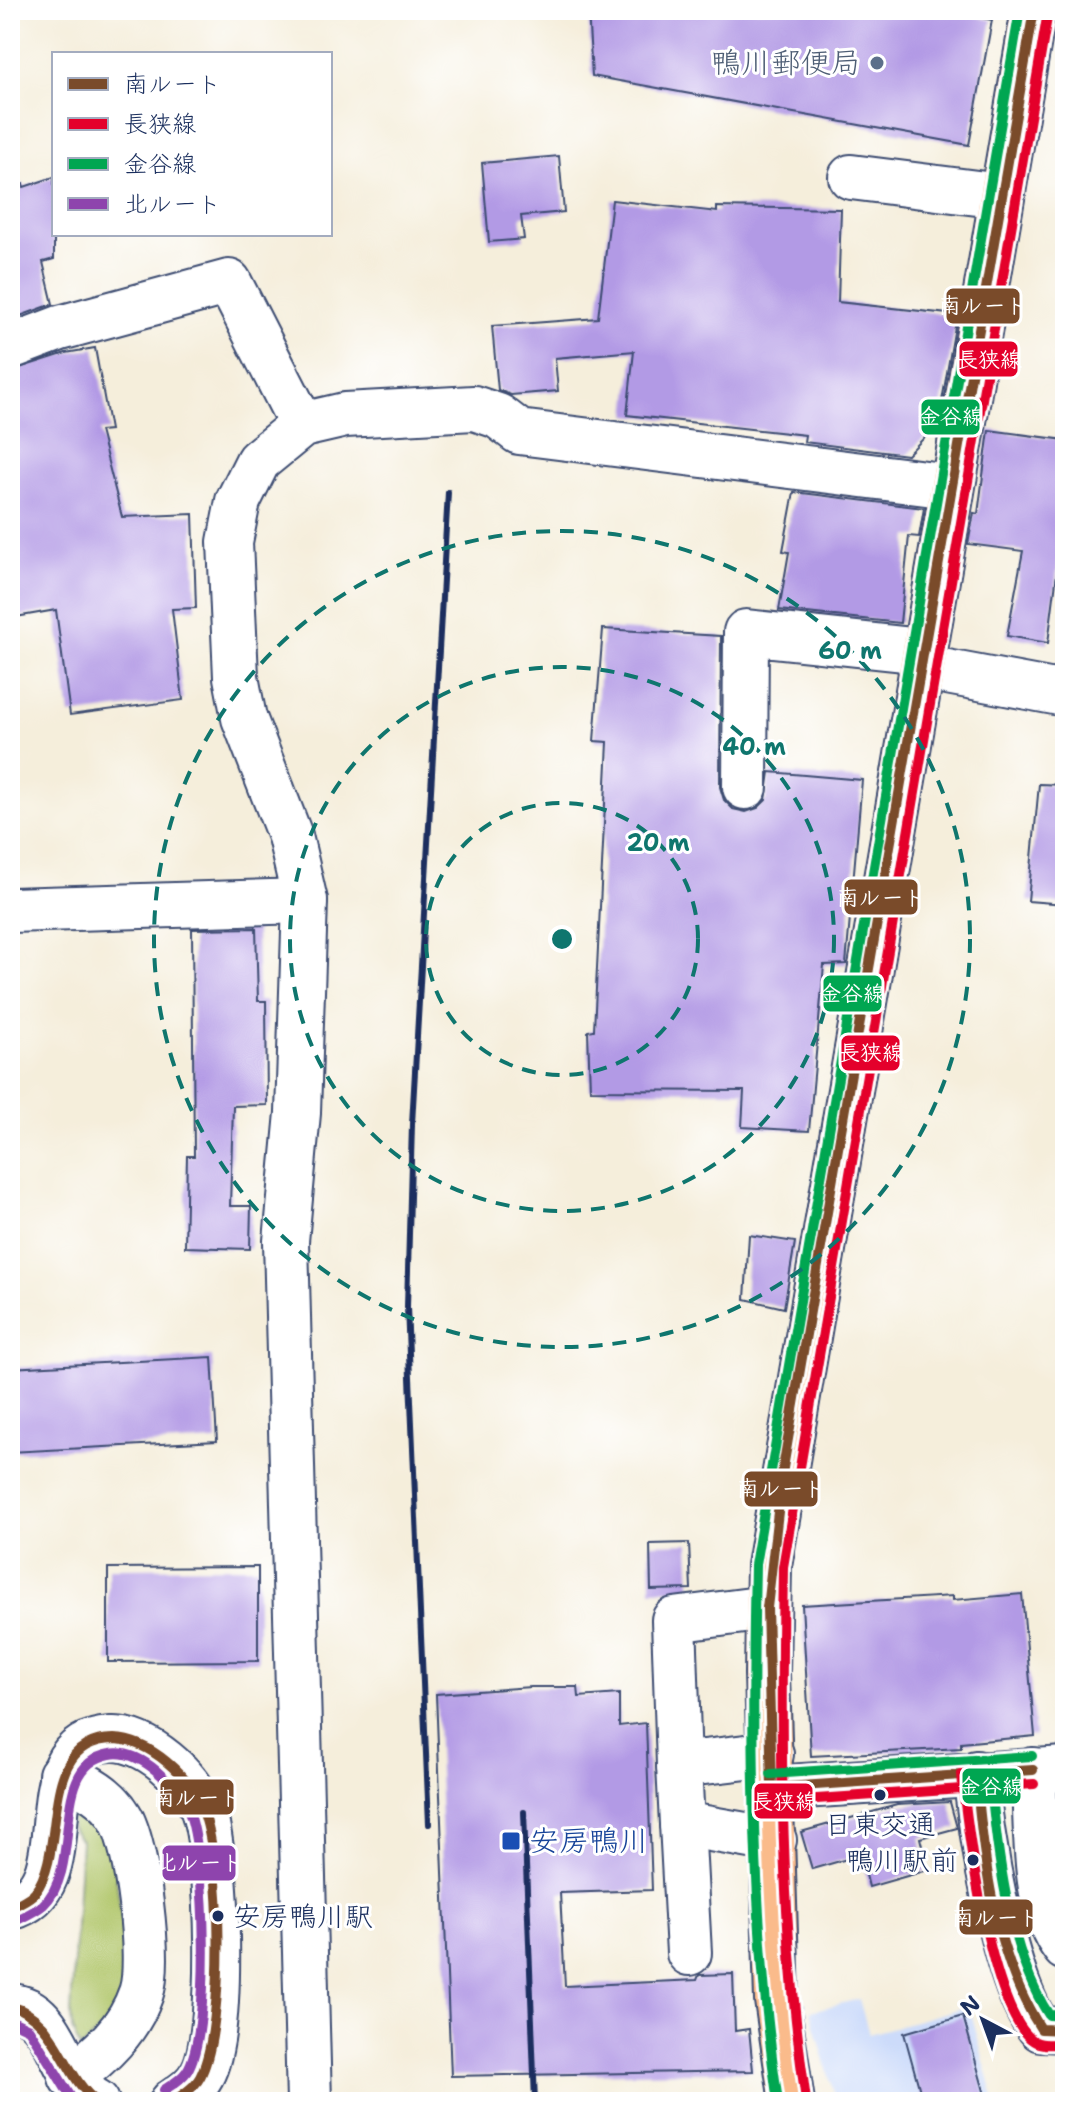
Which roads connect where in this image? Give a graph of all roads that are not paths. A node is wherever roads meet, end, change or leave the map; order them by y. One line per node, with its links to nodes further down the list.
1 (1034, 10): 3 (main road)
2 (851, 177): 3 (street)
3 (1001, 196): 6 (main road)
4 (10, 347): 5 (street)
5 (302, 425): 6 (street); 10 (street)
6 (950, 486): 7 (main road)
7 (921, 659): 8 (street); 9 (street); 12 (main road)
8 (1065, 694)
9 (745, 787)
10 (305, 901): 11 (street); 27 (street)
11 (10, 910)
12 (767, 1608): 13 (street); 15 (main road)
13 (679, 1765): 15 (street); 18 (street)
14 (1049, 1770): 16 (street); 21 (street)
15 (771, 1771): 16 (street); 19 (main road)
16 (976, 1773): 24 (street)
17 (61, 1775): 20 (street); 25 (street); 26 (street)
18 (682, 1824): 19 (street); 22 (street)
19 (774, 1840): 28 (main road)
20 (10, 1908)
21 (1065, 1948)
22 (689, 1953)
23 (10, 2006): 25 (street)
24 (1065, 2030)
25 (84, 2090)
26 (172, 2102)
27 (309, 2102)
28 (792, 2102)

